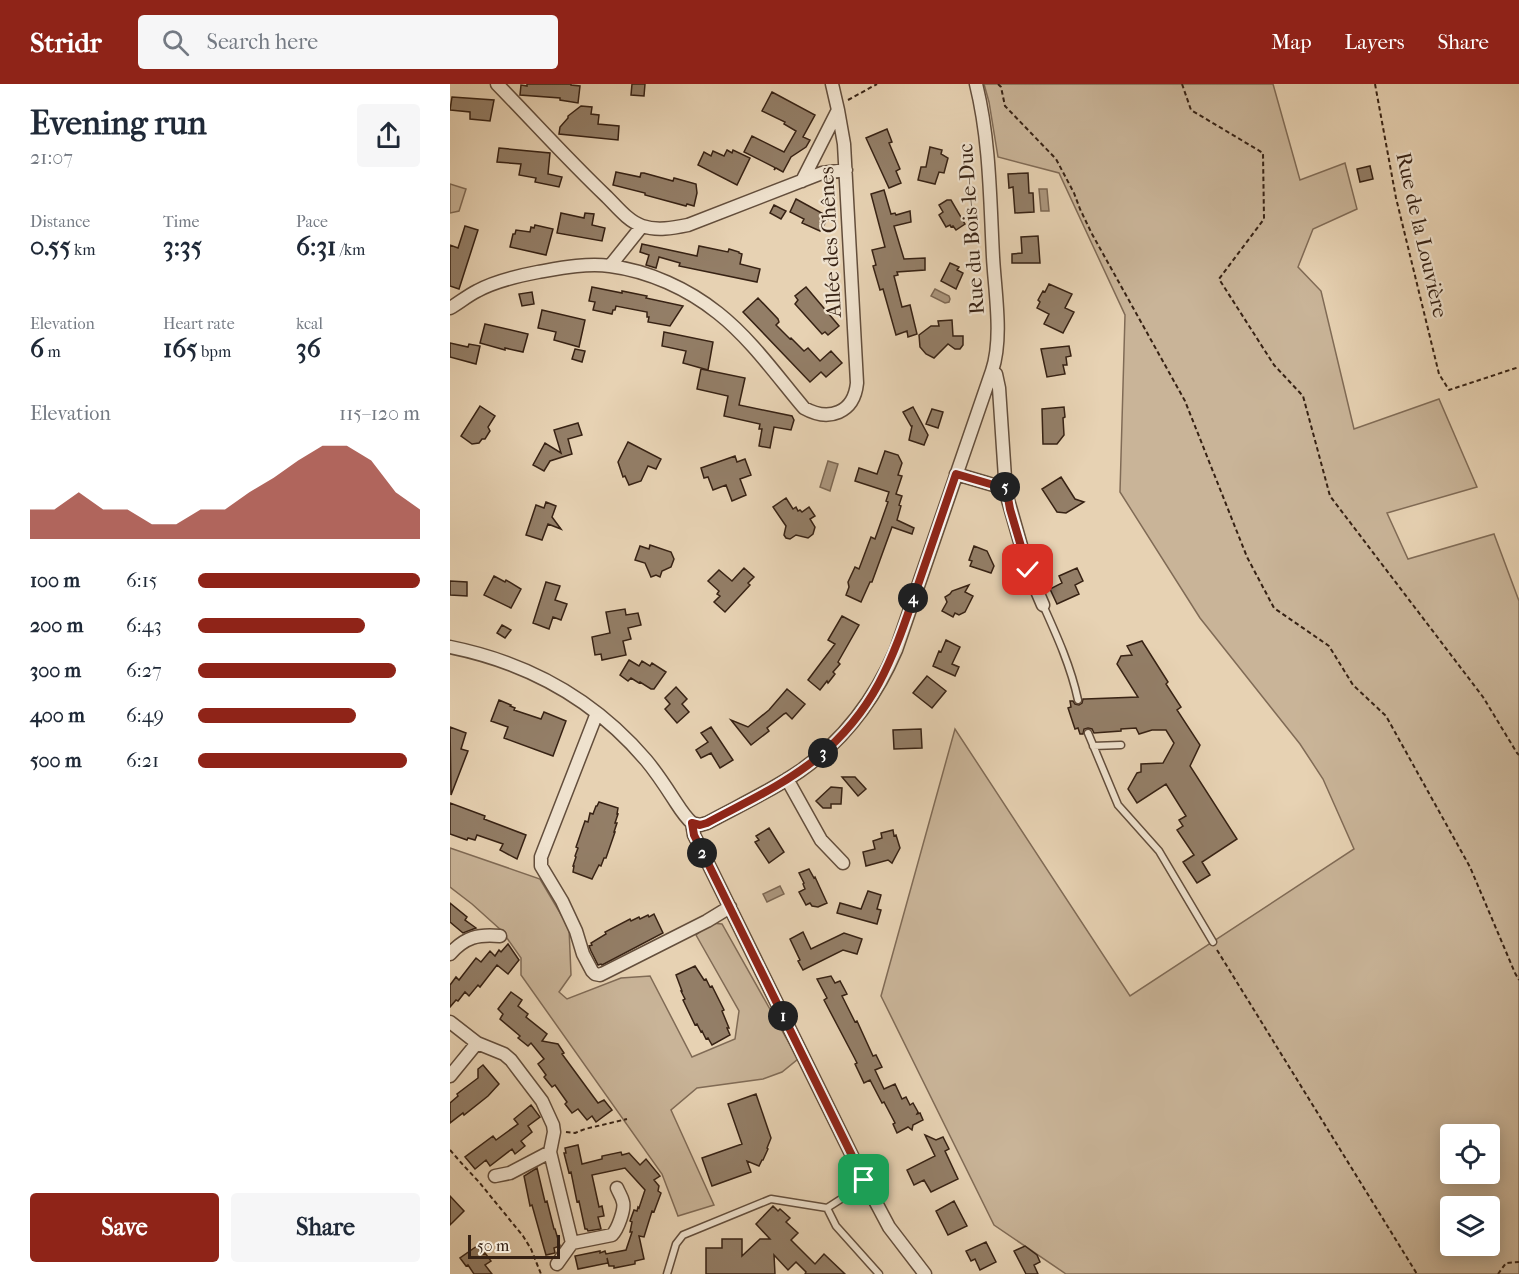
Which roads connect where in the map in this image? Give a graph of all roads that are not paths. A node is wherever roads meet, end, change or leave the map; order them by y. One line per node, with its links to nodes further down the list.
1 (497, 84): 7 (street)
2 (832, 84): 4 (street, Allée des Chênes)
3 (976, 84): 10 (street, Rue du Bois-le-Duc)
4 (838, 107): 5 (street, Allée des Chênes); 6 (street)
5 (846, 170): 6 (street); 8 (street, Allée des Chênes)
6 (802, 181): 7 (street)
7 (642, 226): 8 (street)
8 (610, 266): 9 (street)
9 (450, 309)
10 (992, 371): 11 (street, Rue du Bois-le-Duc); 12 (street, Rue du Bois-le-Duc)
11 (956, 474): 12 (street); 20 (street, Rue du Bois-le-Duc)
12 (1006, 487): 13 (street, Rue du Bois-le-Duc)
13 (1043, 605): 15 (lane)
14 (450, 647): 16 (street)
15 (1078, 700)
16 (597, 713): 21 (street); 23 (street)
17 (1088, 733): 19 (lane)
18 (1121, 745): 19 (lane)
19 (1093, 746): 25 (lane)
20 (787, 779): 21 (street, Rue du Bois-le-Duc); 22 (street)
21 (692, 823): 23 (street)
22 (843, 862)
23 (729, 907): 32 (street)
24 (500, 936): 26 (street)
25 (1213, 942)
26 (451, 952)
27 (450, 1022): 28 (street)
28 (477, 1043): 29 (street); 30 (street)
29 (450, 1076)
30 (550, 1152): 31 (street); 35 (street)
31 (495, 1176)
32 (866, 1183): 34 (lane); 39 (street)
33 (617, 1188): 35 (street)
34 (827, 1208): 37 (lane); 38 (lane)
35 (572, 1243): 36 (street)
36 (557, 1264)
37 (667, 1274)
38 (879, 1274)
39 (925, 1274)

